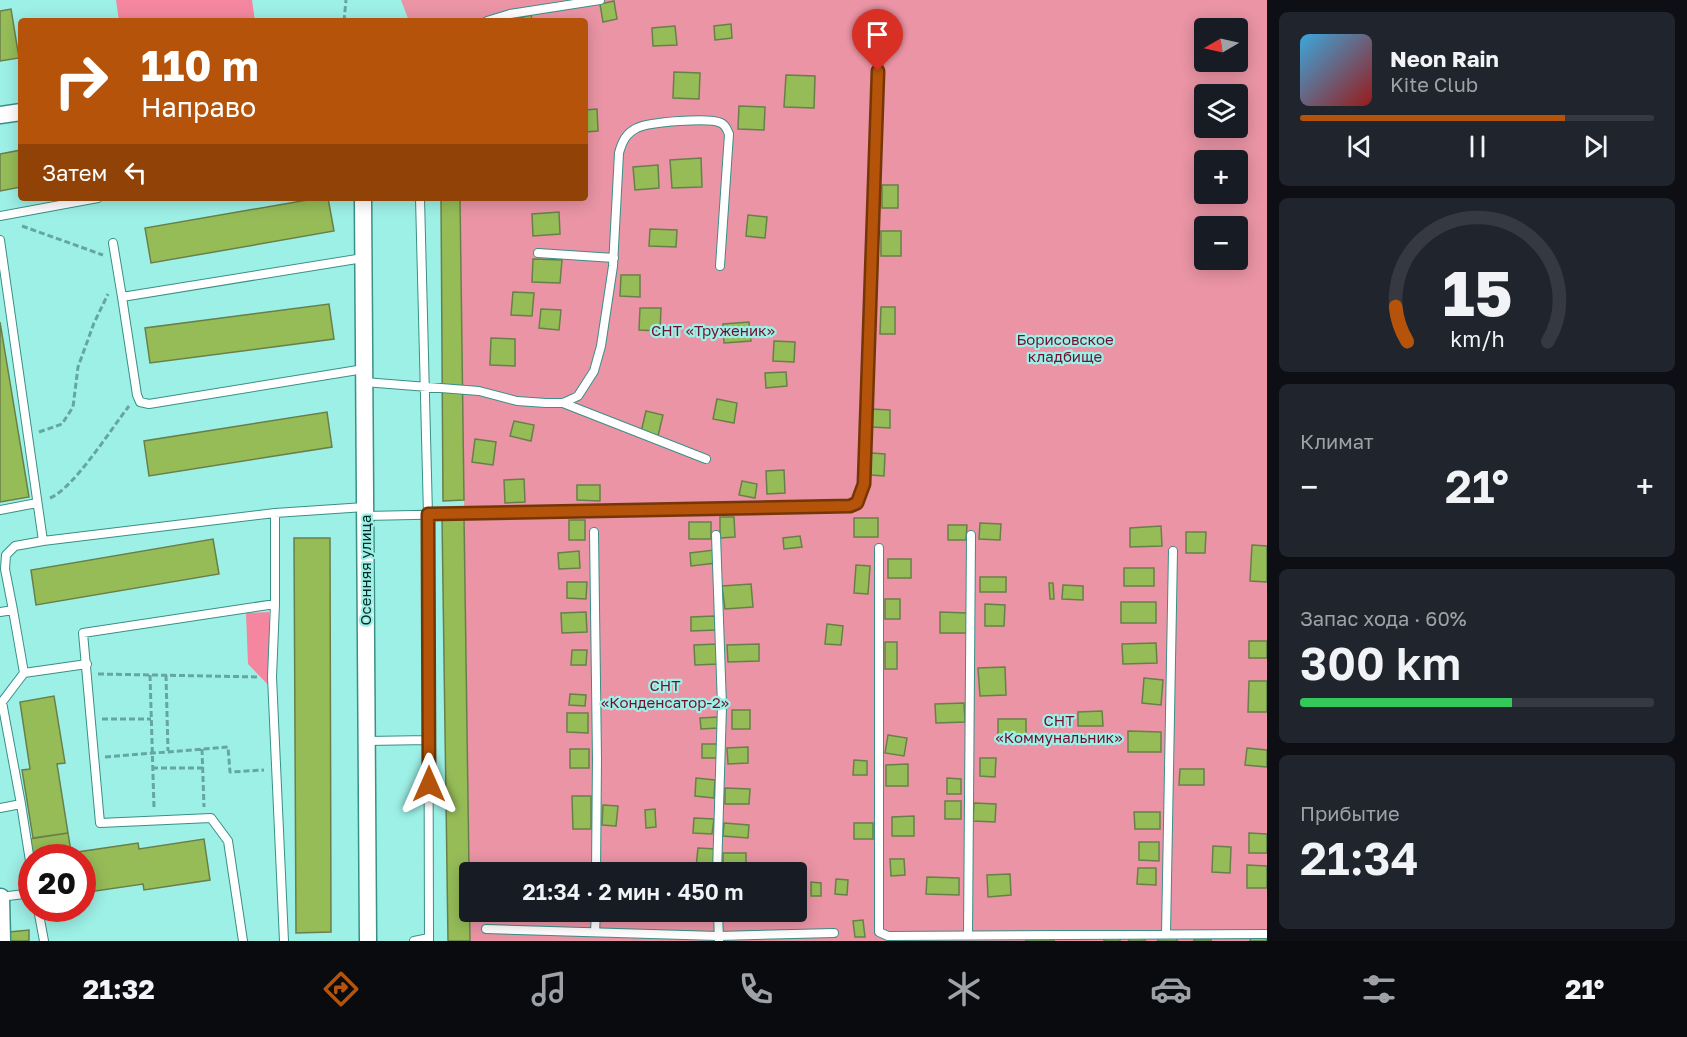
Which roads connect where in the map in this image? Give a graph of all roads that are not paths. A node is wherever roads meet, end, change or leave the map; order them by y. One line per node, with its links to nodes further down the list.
1 (600, 0): 2 (lane)
2 (497, 18)
3 (880, 25): 25 (lane)
4 (18, 113): 5 (street)
5 (0, 116)
6 (82, 201): 9 (lane)
7 (363, 201): 13 (street, Осенняя улица)
8 (420, 201): 18 (lane)
9 (0, 216)
10 (0, 240): 21 (lane)
11 (113, 243): 16 (lane)
12 (538, 254): 14 (lane)
13 (363, 258): 16 (lane); 17 (street, Осенняя улица)
14 (614, 258): 15 (lane); 19 (lane)
15 (720, 266)
16 (122, 297): 17 (lane)
17 (364, 375): 18 (lane); 23 (street, Осенняя улица)
18 (426, 387): 19 (lane); 25 (lane)
19 (562, 403): 20 (lane)
20 (706, 459)
21 (38, 503): 22 (lane); 29 (lane)
22 (0, 510)
23 (365, 511): 24 (lane); 25 (lane); 39 (street, Осенняя улица)
24 (275, 513): 29 (lane); 32 (lane)
25 (428, 514): 38 (lane)
26 (594, 532): 43 (lane)
27 (716, 535): 44 (lane)
28 (971, 535): 55 (lane)
29 (43, 541): 33 (lane)
30 (879, 548): 55 (lane)
31 (1173, 551): 53 (lane)
32 (275, 604): 35 (lane); 61 (lane)
33 (13, 610): 34 (lane); 36 (lane)
34 (0, 612)
35 (87, 669): 36 (lane); 60 (lane)
36 (24, 673): 37 (lane)
37 (1, 702): 40 (lane)
38 (429, 740): 39 (lane); 57 (lane)
39 (366, 741): 62 (street, Осенняя улица)
40 (21, 804): 41 (lane); 42 (lane)
41 (0, 808)
42 (27, 844)
43 (596, 862)
44 (717, 862)
45 (18, 895): 46 (lane)
46 (0, 897): 58 (street)
47 (40, 922): 59 (lane)
48 (596, 922): 51 (lane)
49 (718, 922): 56 (lane)
50 (486, 929): 51 (lane)
51 (595, 932): 56 (lane)
52 (834, 933): 56 (lane)
53 (1166, 934): 54 (lane); 55 (lane)
54 (1267, 934)
55 (968, 935)
56 (719, 938)
57 (429, 939): 63 (lane)
58 (2, 941)
59 (44, 941)
60 (243, 941)
61 (284, 941)
62 (368, 941)
63 (414, 941)

